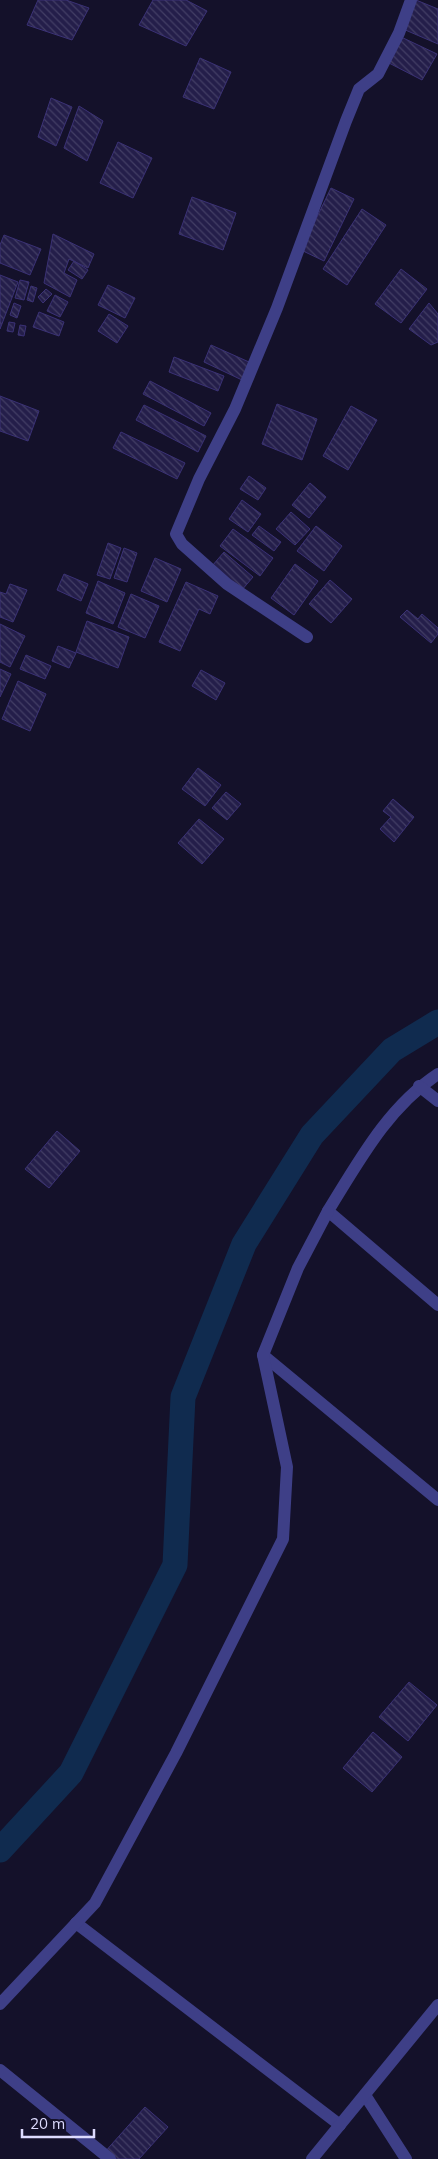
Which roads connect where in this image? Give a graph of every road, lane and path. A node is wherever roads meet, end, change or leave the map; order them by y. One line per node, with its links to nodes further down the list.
1 (411, 0): 2 (street)
2 (307, 637)
3 (438, 1074): 4 (street)
4 (420, 1086): 5 (street); 6 (street)
5 (438, 1101)
6 (328, 1211): 7 (street); 8 (street)
7 (438, 1305)
8 (263, 1355): 9 (street); 10 (street)
9 (438, 1500)
10 (76, 1923): 11 (street); 15 (street)
11 (0, 2004)
12 (438, 2005): 14 (street)
13 (0, 2070): 16 (street)
14 (365, 2095): 15 (street); 18 (street)
15 (340, 2124): 17 (street)
16 (110, 2159)
17 (312, 2159)
18 (406, 2159)

